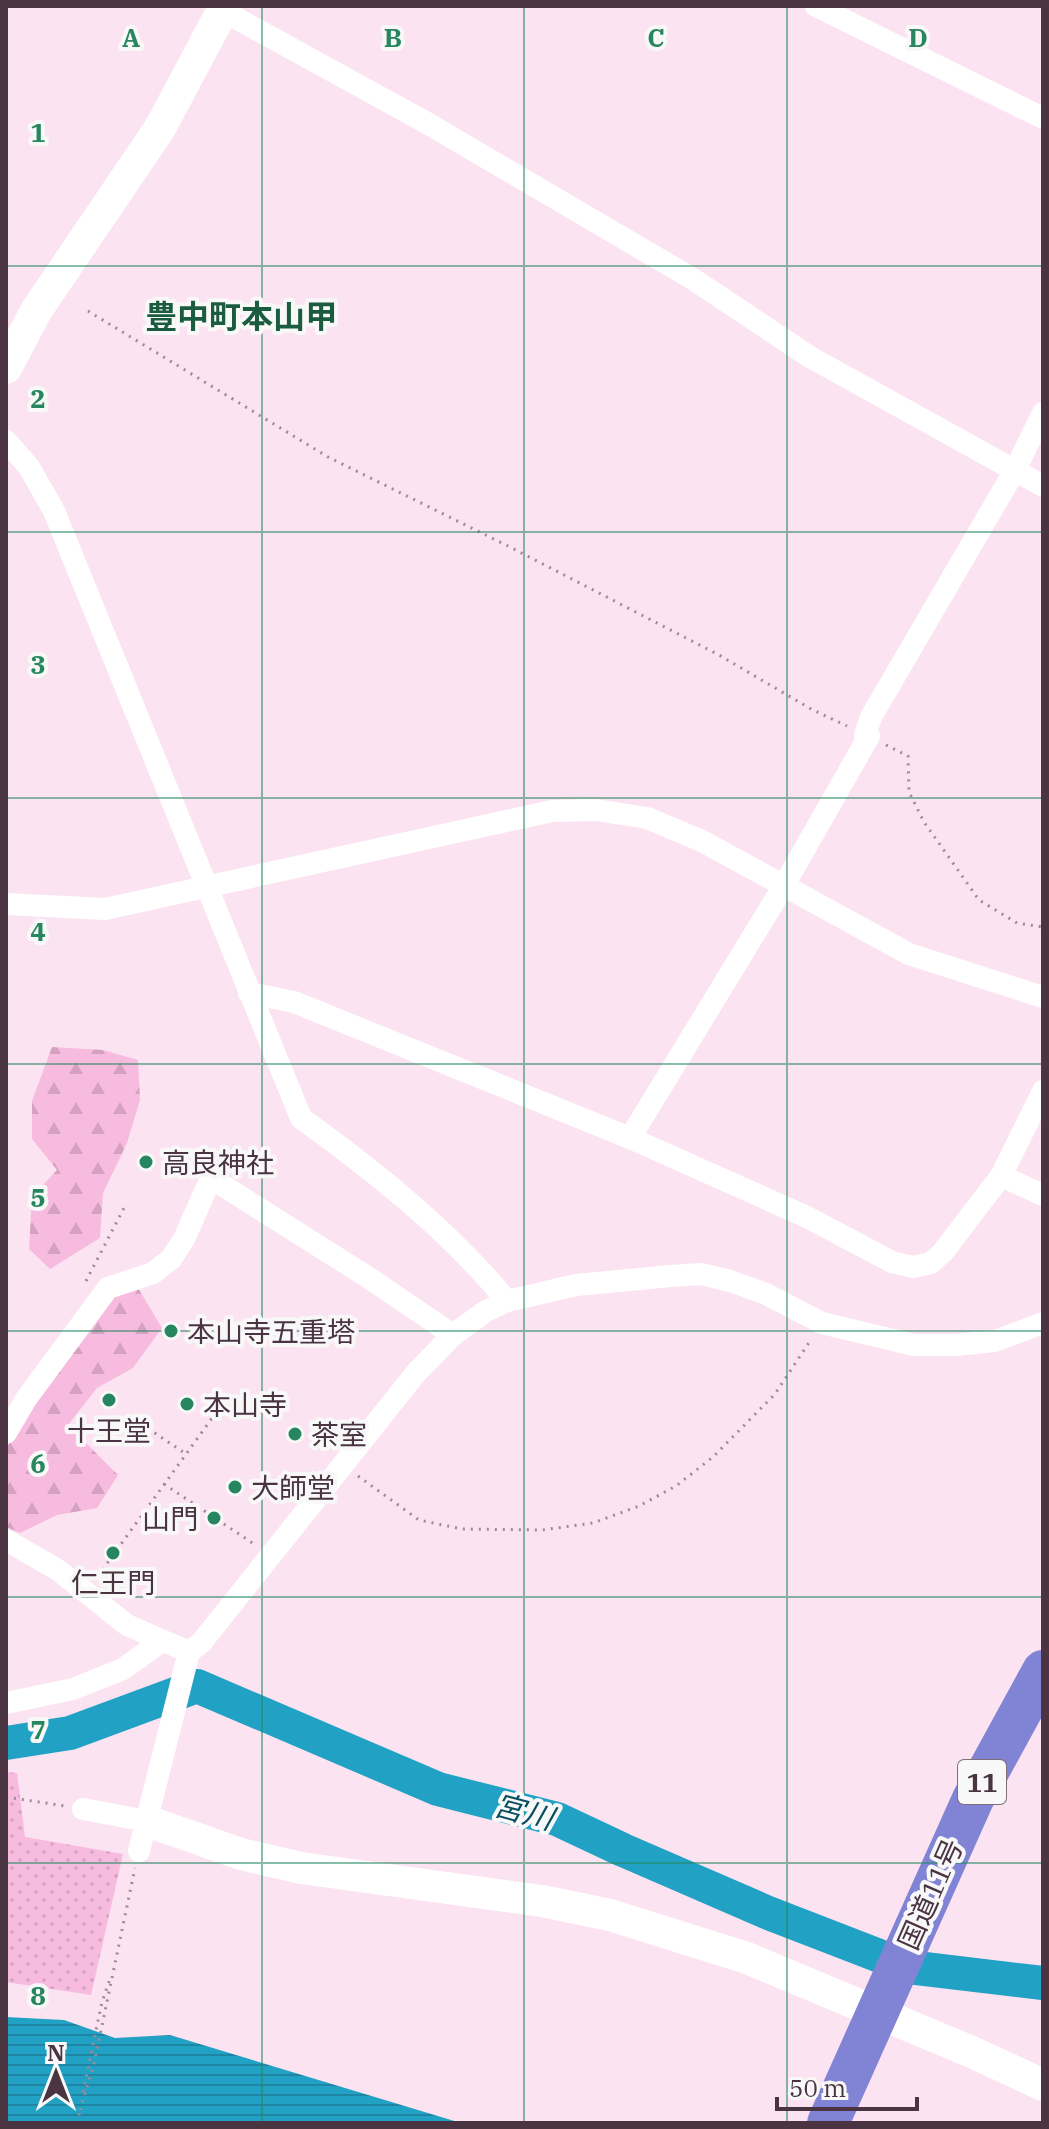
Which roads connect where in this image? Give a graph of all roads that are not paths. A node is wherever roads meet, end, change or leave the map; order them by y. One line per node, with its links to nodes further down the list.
1 (816, 6): 3 (street)
2 (224, 9): 4 (street); 7 (street)
3 (1043, 118)
4 (6, 368)
5 (1043, 413): 7 (street)
6 (6, 441): 9 (street)
7 (1015, 470): 8 (street); 10 (street)
8 (1043, 486)
9 (209, 887): 10 (street); 11 (street); 12 (street)
10 (783, 887): 13 (street); 15 (street)
11 (6, 904)
12 (249, 993): 15 (street); 18 (street)
13 (1043, 997)
14 (1043, 1091): 16 (street)
15 (630, 1138): 16 (street)
16 (1001, 1176): 17 (street)
17 (1043, 1195)
18 (507, 1301): 19 (street); 20 (street)
19 (1043, 1323)
20 (453, 1335): 21 (street); 25 (street)
21 (12, 1405): 22 (street)
22 (6, 1433)
23 (6, 1540): 24 (street)
24 (162, 1641): 25 (street); 27 (street)
25 (188, 1657): 29 (street)
26 (1043, 1671): 30 (highway, 国道11号 / 11)
27 (6, 1703)
28 (83, 1809): 29 (street)
29 (143, 1836): 30 (street)
30 (879, 2007): 31 (street); 32 (highway, 国道11号 / 11)
31 (1043, 2085)
32 (828, 2123)

